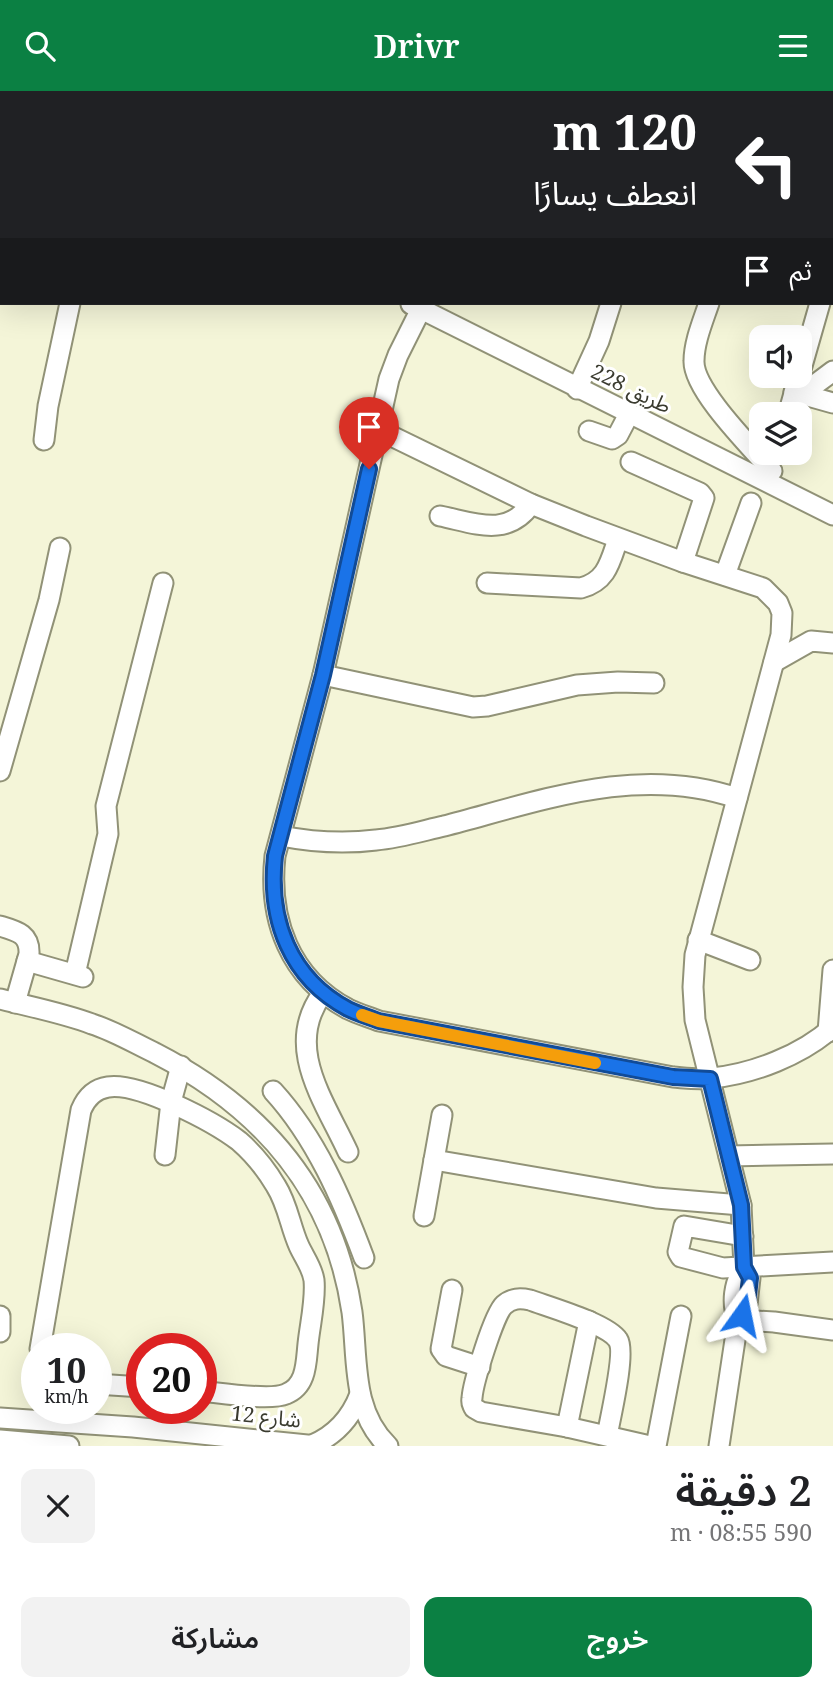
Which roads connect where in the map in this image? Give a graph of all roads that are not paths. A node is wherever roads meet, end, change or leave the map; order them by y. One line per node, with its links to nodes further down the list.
1 (70, 305): 15 (street)
2 (610, 305): 10 (street)
3 (708, 305): 17 (street)
4 (820, 305): 6 (street)
5 (415, 306): 10 (street, طريق 228); 13 (street)
6 (812, 335)
7 (833, 371): 8 (street)
8 (812, 386)
9 (807, 388): 11 (street)
10 (577, 389): 12 (street, طريق 228)
11 (833, 403)
12 (629, 414): 14 (street); 17 (street, طريق 228)
13 (377, 429): 19 (street); 30 (street)
14 (589, 431)
15 (44, 440)
16 (631, 462): 24 (street)
17 (773, 469): 20 (street, طريق 228)
18 (751, 503): 25 (street)
19 (531, 504): 21 (street); 22 (street)
20 (833, 515)
21 (440, 516)
22 (618, 539): 24 (street); 27 (street)
23 (60, 548): 32 (street)
24 (683, 562): 25 (street)
25 (725, 575): 29 (street)
26 (163, 583): 39 (street)
27 (487, 583)
28 (833, 643): 29 (street)
29 (774, 662): 34 (street)
30 (323, 675): 31 (street); 35 (street)
31 (654, 683)
32 (8, 710): 33 (street)
33 (0, 771)
34 (737, 798): 35 (street); 37 (street)
35 (281, 836): 41 (street)
36 (0, 926): 39 (street)
37 (698, 940): 38 (street); 45 (street)
38 (750, 960)
39 (27, 961): 42 (street)
40 (833, 970): 43 (street)
41 (323, 993): 45 (street); 50 (street)
42 (8, 1001): 44 (street)
43 (830, 1029): 45 (street)
44 (181, 1066): 47 (street); 55 (street)
45 (710, 1079): 53 (street)
46 (273, 1091): 49 (street)
47 (171, 1103): 52 (street); 59 (street); 71 (street)
48 (442, 1115): 54 (street)
49 (316, 1151): 55 (street); 61 (street)
50 (348, 1152)
51 (833, 1154): 53 (street)
52 (165, 1156)
53 (729, 1156): 56 (street)
54 (434, 1160): 56 (street); 58 (street)
55 (295, 1166): 57 (street)
56 (741, 1205): 60 (street)
57 (320, 1207): 59 (street); 74 (street)
58 (424, 1216)
59 (292, 1224): 73 (street)
60 (743, 1236): 63 (street); 63 (street)
61 (364, 1258)
62 (833, 1262): 63 (street)
63 (744, 1267): 67 (street)
64 (452, 1290): 72 (street)
65 (0, 1316): 70 (street)
66 (681, 1316): 85 (street)
67 (738, 1320): 69 (street); 86 (street)
68 (589, 1321): 72 (street); 78 (street); 79 (street)
69 (833, 1330)
70 (0, 1332)
71 (43, 1333)
72 (480, 1367): 78 (street)
73 (217, 1392)
74 (360, 1394): 82 (street); 83 (street)
75 (21, 1417): 76 (street, شارع 12)
76 (0, 1418)
77 (112, 1424): 82 (street, شارع 12)
78 (567, 1427): 79 (street)
79 (607, 1436): 84 (street)
80 (0, 1440): 81 (street)
81 (69, 1446)
82 (315, 1446)
83 (388, 1446)
84 (650, 1446)
85 (656, 1446)
86 (719, 1446)

